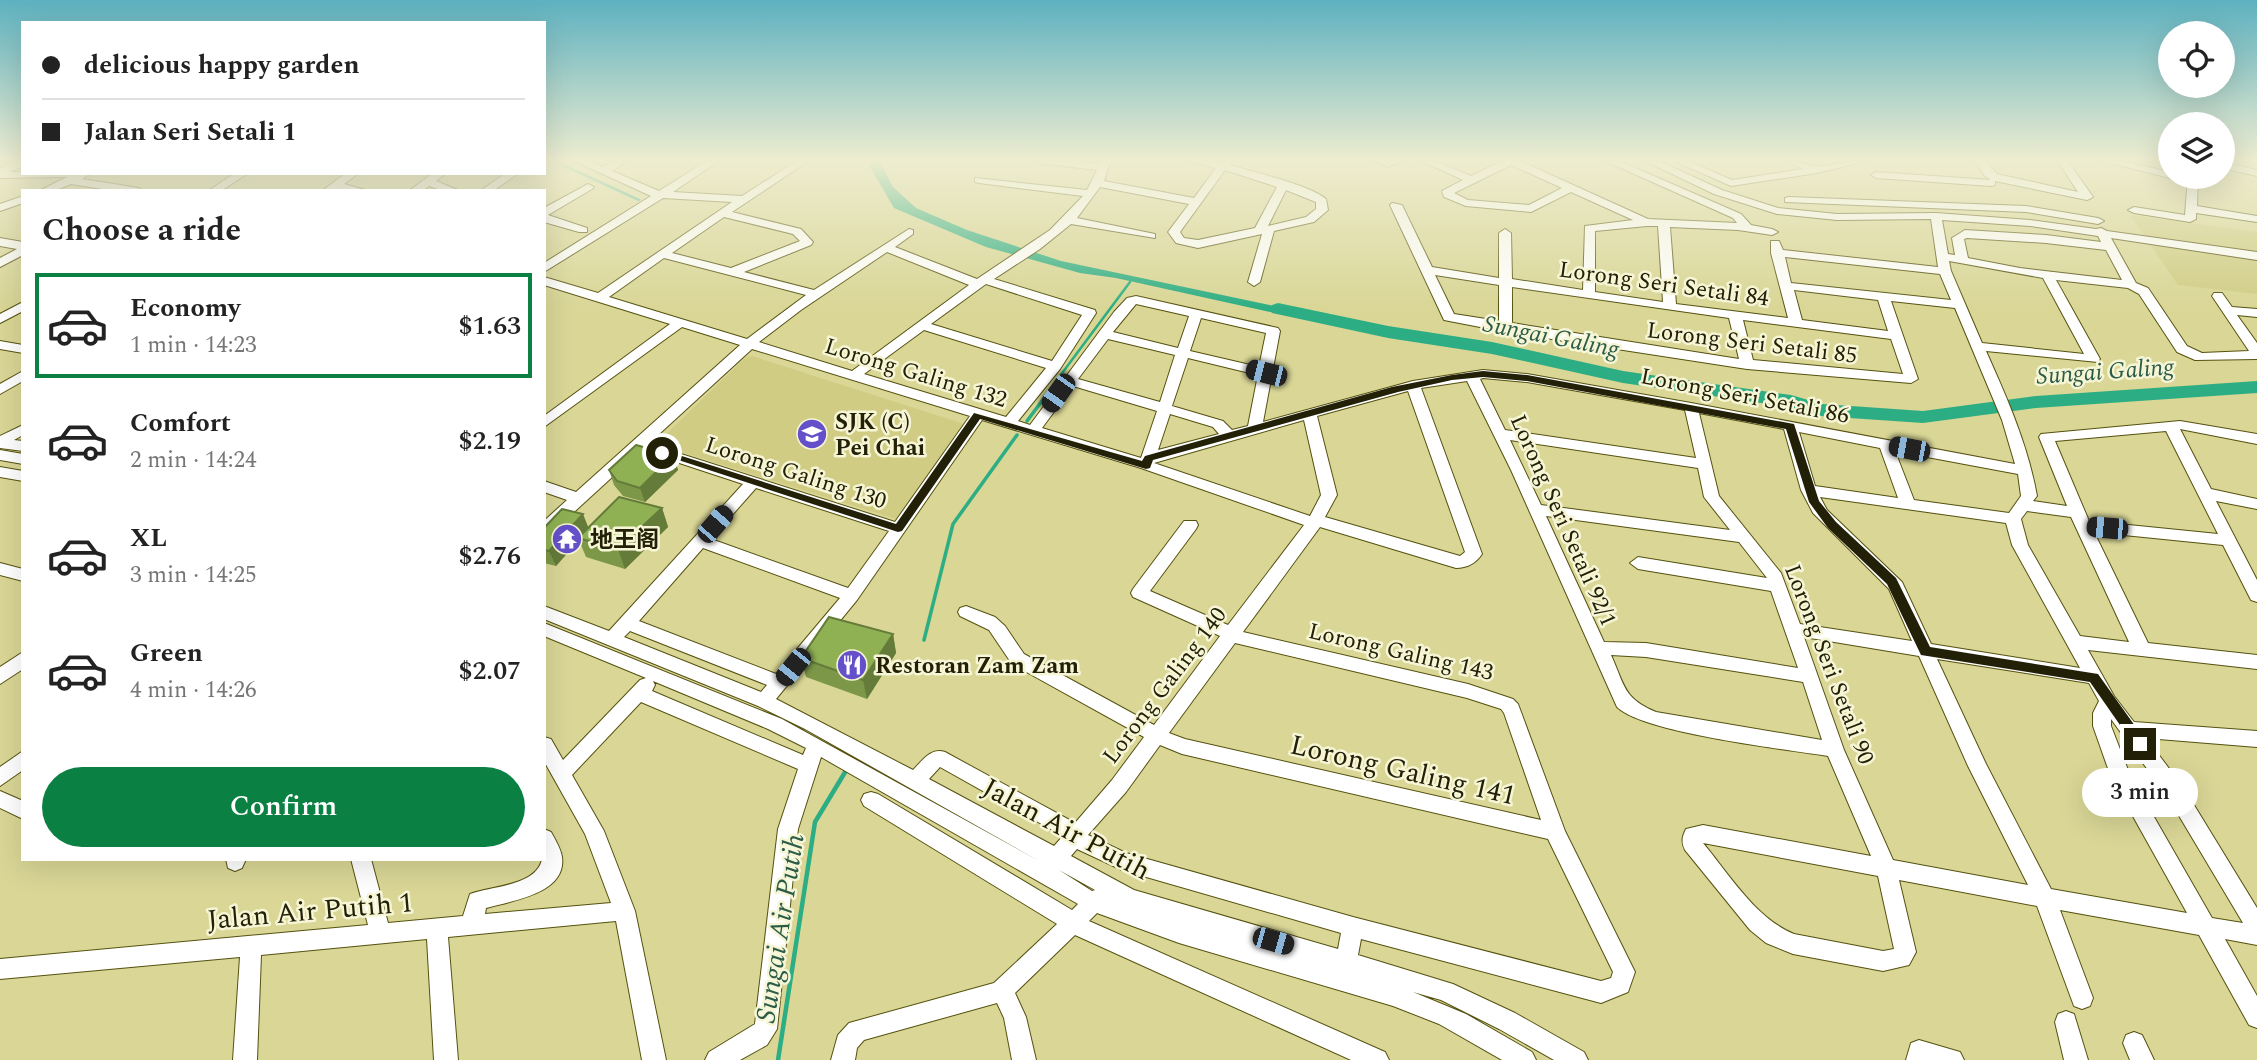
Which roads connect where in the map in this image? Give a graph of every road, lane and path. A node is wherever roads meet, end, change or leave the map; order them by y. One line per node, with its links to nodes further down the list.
1 (616, 209): 25 (street)
2 (633, 209): 45 (street)
3 (727, 209): 17 (street)
4 (1078, 209): 21 (street)
5 (1193, 209): 26 (street)
6 (1273, 209): 26 (street)
7 (1322, 209): 26 (street)
8 (1398, 209): 46 (street)
9 (1617, 209): 22 (street)
10 (1722, 209): 24 (street)
11 (1766, 209): 29 (street)
12 (1770, 209): 19 (street)
13 (2017, 209): 31 (street)
14 (2193, 209): 16 (street)
15 (2196, 209): 20 (street)
16 (2134, 211)
17 (722, 213): 39 (street); 48 (street)
18 (546, 216): 25 (street)
19 (1936, 216): 27 (street); 41 (street)
20 (2257, 219)
21 (1070, 220): 32 (street); 52 (street)
22 (1646, 222): 23 (street); 56 (street)
23 (1664, 224): 24 (street); 63 (street)
24 (1747, 228): 29 (street)
25 (583, 230): 40 (street)
26 (1264, 230): 53 (street)
27 (2101, 231): 31 (street); 35 (street)
28 (909, 232): 36 (street)
29 (1772, 232): 38 (street)
30 (1505, 233): 50 (street)
31 (2120, 234): 42 (street)
32 (1151, 236)
33 (0, 242): 34 (street)
34 (21, 247)
35 (2110, 247): 43 (street); 54 (street)
36 (887, 248): 52 (street); 57 (street)
37 (21, 249): 44 (street)
38 (1777, 253): 47 (street); 55 (street)
39 (661, 254): 48 (street); 60 (street)
40 (546, 255)
41 (1942, 256): 43 (street); 47 (street)
42 (2257, 256)
43 (1962, 260): 49 (street)
44 (0, 263)
45 (546, 267)
46 (1425, 270): 50 (street, Lorong Seri Setali 84); 72 (street, Lorong Seri Setali 85)
47 (1945, 271): 61 (street)
48 (733, 272): 57 (street)
49 (2047, 275): 54 (street); 77 (street)
50 (1505, 281): 56 (street, Lorong Seri Setali 84); 72 (street)
51 (546, 282): 60 (street, Lorong Galing 132)
52 (982, 282): 71 (street); 82 (street)
53 (1254, 282)
54 (2130, 285): 80 (street)
55 (1787, 286): 58 (street); 70 (street)
56 (1588, 293): 63 (street, Lorong Seri Setali 84)
57 (816, 295): 75 (street)
58 (1883, 296): 61 (street); 74 (street)
59 (2218, 296): 64 (street)
60 (598, 299): 69 (street, Lorong Galing 132)
61 (1959, 305): 77 (street)
62 (21, 307): 68 (street)
63 (1670, 307): 67 (street, Lorong Seri Setali 84)
64 (2228, 310): 66 (street); 80 (street)
65 (1196, 313): 73 (street); 79 (street); 83 (street)
66 (2257, 313)
67 (1735, 315): 70 (street, Lorong Seri Setali 84); 81 (street)
68 (0, 319)
69 (679, 323): 75 (street, Lorong Galing 132); 94 (street)
70 (1796, 323): 74 (street, Lorong Seri Setali 84)
71 (923, 326): 82 (street); 86 (street)
72 (1506, 328): 81 (street, Lorong Seri Setali 85)
73 (1104, 334): 79 (street); 87 (street)
74 (1896, 336): 81 (street, Lorong Seri Setali 85)
75 (749, 344): 86 (street, Lorong Galing 132); 107 (street)
76 (0, 345): 78 (street)
77 (1977, 346): 112 (street)
78 (21, 349)
79 (1182, 352): 83 (street); 91 (street)
80 (2257, 354)
81 (1747, 365)
82 (1055, 366): 95 (street)
83 (1266, 373): 100 (street)
84 (1471, 374): 88 (street, Lorong Seri Setali 86); 90 (street, Lorong Seri Setali 86); 101 (street, Lorong Seri Setali 92/1)
85 (21, 376): 89 (street)
86 (852, 377): 92 (street, Lorong Galing 132)
87 (1068, 380): 91 (street); 99 (street)
88 (1413, 385): 93 (street, Lorong Seri Setali 86); 126 (street, Lorong Galing 132)
89 (0, 390)
90 (1691, 407): 96 (street, Lorong Seri Setali 86); 111 (street, Lorong Seri Setali 90)
91 (1163, 409): 103 (street); 110 (street)
92 (978, 415): 95 (street, Lorong Galing 132); 129 (street)
93 (1310, 415): 100 (street, Lorong Seri Setali 86); 126 (street, Lorong Galing 140)
94 (546, 422)
95 (1009, 423): 99 (street, Lorong Galing 132)
96 (1790, 426): 106 (street, Lorong Seri Setali 86); 117 (street)
97 (2171, 426): 104 (street); 118 (street); 125 (street)
98 (0, 429): 102 (street)
99 (1033, 430): 110 (street, Lorong Galing 132)
100 (1254, 430): 103 (street, Lorong Seri Setali 86)
101 (1501, 434): 111 (street); 123 (street, Lorong Seri Setali 92/1)
102 (21, 435): 105 (street)
103 (1227, 437): 110 (street, Lorong Seri Setali 86)
104 (2257, 439)
105 (0, 442)
106 (1886, 445): 112 (street, Lorong Seri Setali 86); 120 (street)
107 (640, 446): 115 (street, Lorong Galing 130); 119 (street)
108 (0, 455): 109 (street)
109 (21, 459)
110 (1147, 462): 126 (street, Lorong Galing 132)
111 (1704, 464): 130 (street, Lorong Seri Setali 90)
112 (2025, 471): 122 (street)
113 (0, 472): 114 (street)
114 (21, 476)
115 (753, 482): 129 (street, Lorong Galing 130); 132 (street)
116 (546, 487): 119 (street)
117 (1809, 490): 120 (street); 150 (street)
118 (2204, 493): 121 (street); 131 (street)
119 (579, 499): 128 (street)
120 (1908, 504): 124 (street)
121 (2257, 504)
122 (2024, 505): 124 (street); 125 (street)
123 (1536, 509): 130 (street); 148 (street, Lorong Seri Setali 92/1)
124 (2013, 519): 147 (street)
125 (2080, 519): 131 (street); 149 (street)
126 (1315, 522): 145 (street, Lorong Galing 140)
127 (1190, 525): 145 (street)
128 (546, 528)
129 (898, 528): 138 (street)
130 (1746, 538): 137 (street, Lorong Seri Setali 90)
131 (2227, 540): 136 (street)
132 (701, 541): 138 (street); 142 (street)
133 (1638, 563): 137 (street)
134 (0, 569): 135 (street)
135 (21, 574)
136 (2253, 581): 139 (street)
137 (1779, 586): 143 (street, Lorong Seri Setali 90)
138 (851, 596): 157 (street)
139 (2257, 596)
140 (967, 612): 162 (street, Lorong Galing 141)
141 (546, 613): 146 (street, Jalan Air Putih)
142 (629, 624): 146 (street); 157 (street)
143 (1793, 629): 150 (street); 154 (street, Lorong Seri Setali 90)
144 (546, 630): 153 (street, Jalan Air Putih)
145 (1231, 635): 162 (street, Lorong Galing 140); 175 (street, Lorong Galing 143)
146 (612, 640): 159 (street, Jalan Air Putih)
147 (2074, 642): 149 (street); 156 (street)
148 (1597, 648): 154 (street); 166 (street, Lorong Seri Setali 92/1)
149 (2142, 650): 152 (street)
150 (1926, 652): 156 (street); 182 (street)
151 (21, 661): 155 (street)
152 (2257, 662)
153 (655, 676): 158 (street); 164 (street, Jalan Air Putih)
154 (1807, 676): 166 (street, Lorong Seri Setali 90)
155 (0, 677)
156 (2094, 677): 160 (street)
157 (780, 683): 159 (street)
158 (639, 693): 168 (street); 169 (street)
159 (764, 701): 171 (street, Jalan Air Putih)
160 (2108, 701): 161 (street); 186 (street)
161 (2129, 729): 163 (street); 188 (street)
162 (1158, 736): 175 (street, Lorong Galing 141); 176 (street, Lorong Galing 140)
163 (2257, 739)
164 (817, 745): 168 (street); 179 (street, Jalan Air Putih)
165 (546, 748): 169 (street)
166 (1835, 750): 180 (street, Lorong Seri Setali 90)
167 (21, 761): 170 (street)
168 (808, 765): 203 (street)
169 (561, 774): 183 (street)
170 (0, 778)
171 (915, 780): 176 (street); 179 (street, Jalan Air Putih)
172 (0, 799): 174 (street)
173 (871, 800): 184 (street)
174 (21, 810)
175 (1555, 832): 187 (street)
176 (1076, 836): 179 (street, Lorong Galing 140); 187 (street)
177 (546, 843): 185 (street)
178 (362, 861): 190 (street)
179 (1050, 865): 181 (street, Jalan Air Putih)
180 (1886, 867): 180 (street, Lorong Seri Setali 90); 182 (street)
181 (1102, 896): 184 (street); 193 (street, Jalan Air Putih); 199 (street, Jalan Air Putih)
182 (2045, 898): 186 (street); 196 (street)
183 (625, 911): 185 (street, Jalan Air Putih 1); 202 (street)
184 (1073, 923): 195 (street); 206 (street)
185 (472, 926): 189 (street, Jalan Air Putih 1)
186 (2205, 926): 191 (street); 197 (street)
187 (1353, 927): 193 (street)
188 (2257, 927)
189 (437, 929): 190 (street, Jalan Air Putih 1); 201 (street)
190 (380, 932): 192 (street, Jalan Air Putih 1)
191 (2257, 935)
192 (251, 944): 194 (street, Jalan Air Putih 1); 200 (street)
193 (1346, 962): 207 (street, Jalan Air Putih)
194 (0, 969)
195 (1002, 990): 204 (street); 205 (street)
196 (2082, 998)
197 (2257, 1017)
198 (2066, 1022): 210 (street)
199 (1521, 1059)
200 (245, 1060)
201 (446, 1060)
202 (654, 1060)
203 (717, 1060)
204 (843, 1060)
205 (1024, 1060)
206 (1377, 1060)
207 (1575, 1060)
208 (1918, 1060): 209 (street)
209 (1952, 1060)
210 (2076, 1060)

